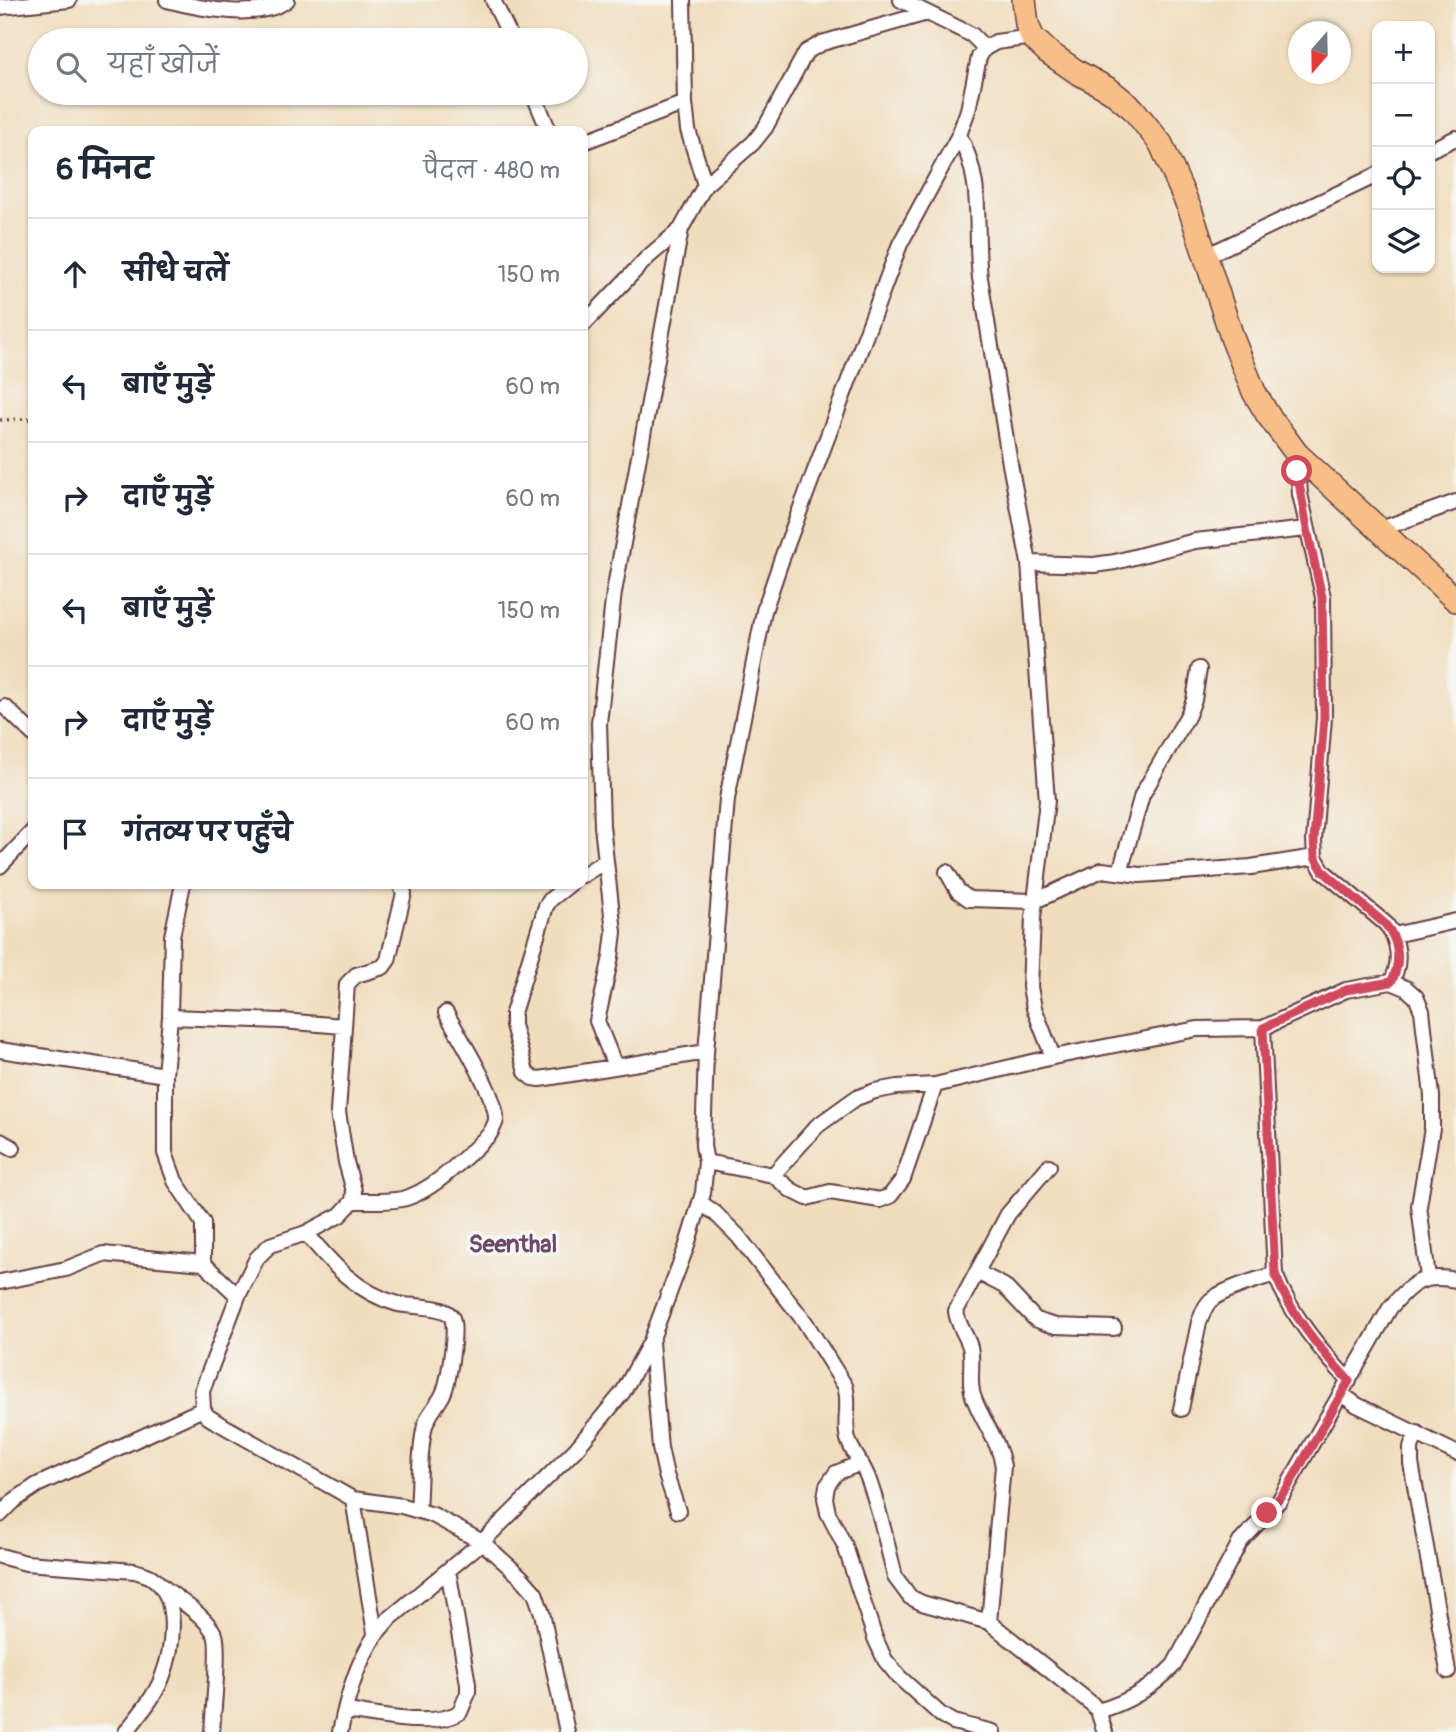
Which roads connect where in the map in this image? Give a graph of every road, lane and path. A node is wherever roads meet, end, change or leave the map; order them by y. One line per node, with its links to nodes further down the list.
1 (69, 0): 8 (street)
2 (167, 0): 3 (street)
3 (287, 0)
4 (493, 0): 10 (street)
5 (683, 0): 13 (street)
6 (901, 0): 9 (street)
7 (1024, 0): 11 (main road)
8 (0, 7)
9 (927, 13): 12 (street); 21 (street)
10 (506, 28)
11 (1032, 37): 12 (street); 23 (main road)
12 (985, 48): 16 (street)
13 (685, 103): 18 (street); 21 (street)
14 (538, 105): 15 (street)
15 (547, 126)
16 (958, 135): 31 (street); 55 (street)
17 (1456, 138): 19 (street)
18 (588, 140)
19 (1435, 148)
20 (1372, 177): 23 (street)
21 (705, 185): 22 (street)
22 (681, 229): 24 (street); 38 (street)
23 (1206, 256): 27 (main road)
24 (588, 320)
25 (28, 419): 26 (path)
26 (0, 420)
27 (1297, 454): 29 (street); 30 (main road)
28 (1456, 502): 30 (street)
29 (1307, 529): 31 (street); 37 (street)
30 (1378, 530): 32 (main road)
31 (1030, 563): 46 (street)
32 (1456, 600)
33 (1199, 668): 42 (street)
34 (5, 707): 35 (street)
35 (28, 729)
36 (28, 836): 39 (street)
37 (1315, 857): 42 (street); 48 (street)
38 (605, 860): 40 (street); 57 (street)
39 (0, 866)
40 (588, 872)
41 (947, 872): 46 (street)
42 (1120, 872): 46 (street)
43 (182, 889): 51 (street)
44 (402, 889): 52 (street)
45 (564, 889): 57 (street)
46 (1035, 901): 56 (street)
47 (1456, 921): 48 (street)
48 (1394, 935): 49 (street)
49 (1391, 982): 53 (street); 69 (street)
50 (446, 1013): 63 (street)
51 (170, 1017): 52 (street); 58 (street)
52 (343, 1026): 63 (street)
53 (1263, 1028): 56 (street); 68 (street)
54 (0, 1050): 58 (street)
55 (706, 1052): 57 (street); 60 (street)
56 (1053, 1057): 59 (street)
57 (615, 1066)
58 (165, 1074): 66 (street)
59 (935, 1085): 62 (street); 62 (street)
60 (706, 1162): 62 (street); 64 (street)
61 (1049, 1166): 67 (street)
62 (773, 1175)
63 (353, 1201): 65 (street)
64 (701, 1203): 74 (street); 81 (street)
65 (306, 1233): 72 (street); 83 (street)
66 (203, 1263): 71 (street); 72 (street)
67 (977, 1272): 73 (street); 90 (street)
68 (1275, 1274): 75 (street); 78 (street)
69 (1428, 1277): 70 (street); 75 (street)
70 (1456, 1280)
71 (0, 1282)
72 (238, 1296): 77 (street)
73 (1114, 1328)
74 (651, 1341): 84 (street); 86 (street)
75 (1349, 1381): 76 (street)
76 (1341, 1394): 79 (street); 94 (street)
77 (203, 1409): 82 (street); 85 (street)
78 (1181, 1409)
79 (1417, 1433): 80 (street); 92 (street)
80 (1456, 1453)
81 (861, 1463): 90 (street); 99 (street)
82 (353, 1499): 83 (street); 91 (street)
83 (418, 1510): 86 (street)
84 (678, 1511)
85 (0, 1515)
86 (482, 1542): 88 (street); 98 (street)
87 (0, 1556): 89 (street)
88 (447, 1570): 91 (street); 93 (street)
89 (157, 1582): 95 (street); 96 (street)
90 (989, 1622): 94 (street)
91 (376, 1633): 93 (street)
92 (1448, 1671)
93 (346, 1711): 97 (street)
94 (1098, 1712): 100 (street)
95 (126, 1732)
96 (212, 1732)
97 (340, 1732)
98 (566, 1732)
99 (993, 1732)
100 (1105, 1732)

